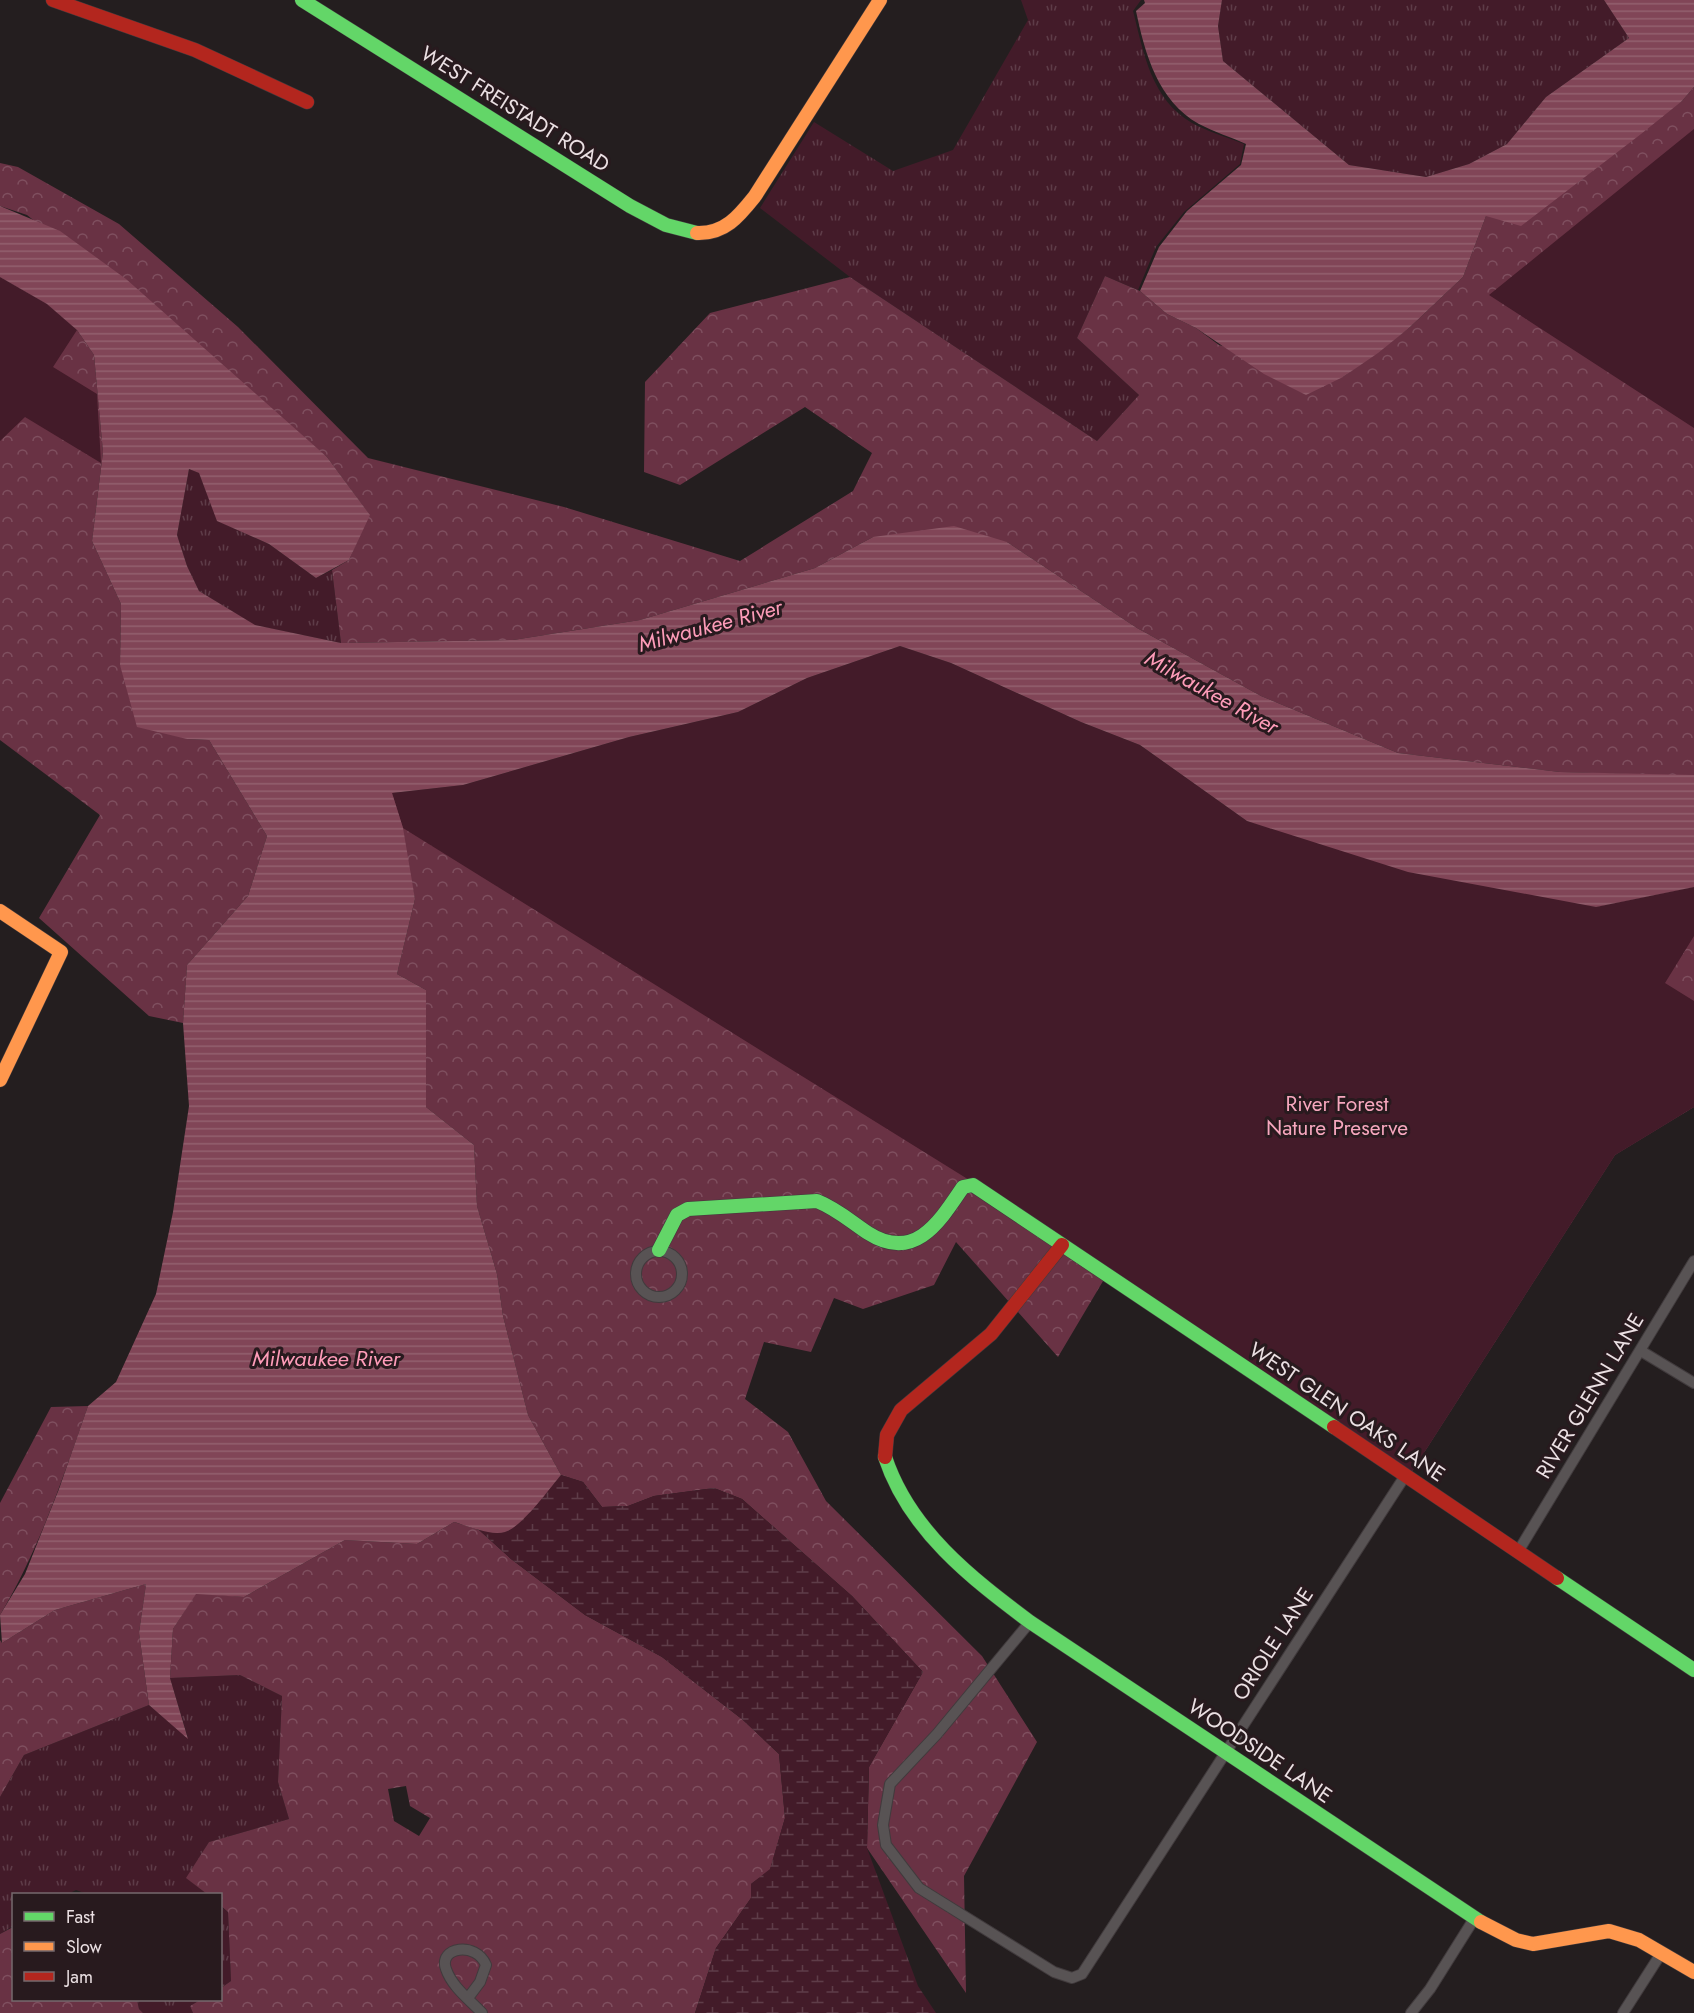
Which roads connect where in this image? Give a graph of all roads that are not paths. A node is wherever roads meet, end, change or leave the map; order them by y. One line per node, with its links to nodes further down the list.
1 (53, 0): 4 (street)
2 (302, 0): 3 (street, WEST FREISTADT ROAD)
3 (880, 0)
4 (307, 102)
5 (0, 910): 6 (street)
6 (0, 1080)
7 (1062, 1245): 8 (street, WEST GLEN OAKS LANE); 12 (street, WEST GLEN OAKS LANE); 14 (street, WOODSIDE LANE)
8 (659, 1250): 8 (street)
9 (1694, 1261): 10 (street, RIVER GLENN LANE)
10 (1641, 1351): 11 (street); 13 (street, RIVER GLENN LANE)
11 (1694, 1383)
12 (1406, 1476): 13 (street, WEST GLEN OAKS LANE); 16 (street, ORIOLE LANE)
13 (1519, 1550): 15 (street, WEST GLEN OAKS LANE)
14 (1030, 1622): 16 (street, WOODSIDE LANE); 16 (street, ORIOLE LANE)
15 (1694, 1670)
16 (1226, 1753): 17 (street, WOODSIDE LANE)
17 (1474, 1919): 18 (street, WOODSIDE LANE); 22 (street)
18 (1662, 1952): 19 (street, WOODSIDE LANE); 23 (street)
19 (1694, 1972)
20 (468, 1998): 20 (street); 21 (street)
21 (482, 2013)
22 (1411, 2013)
23 (1623, 2013)

